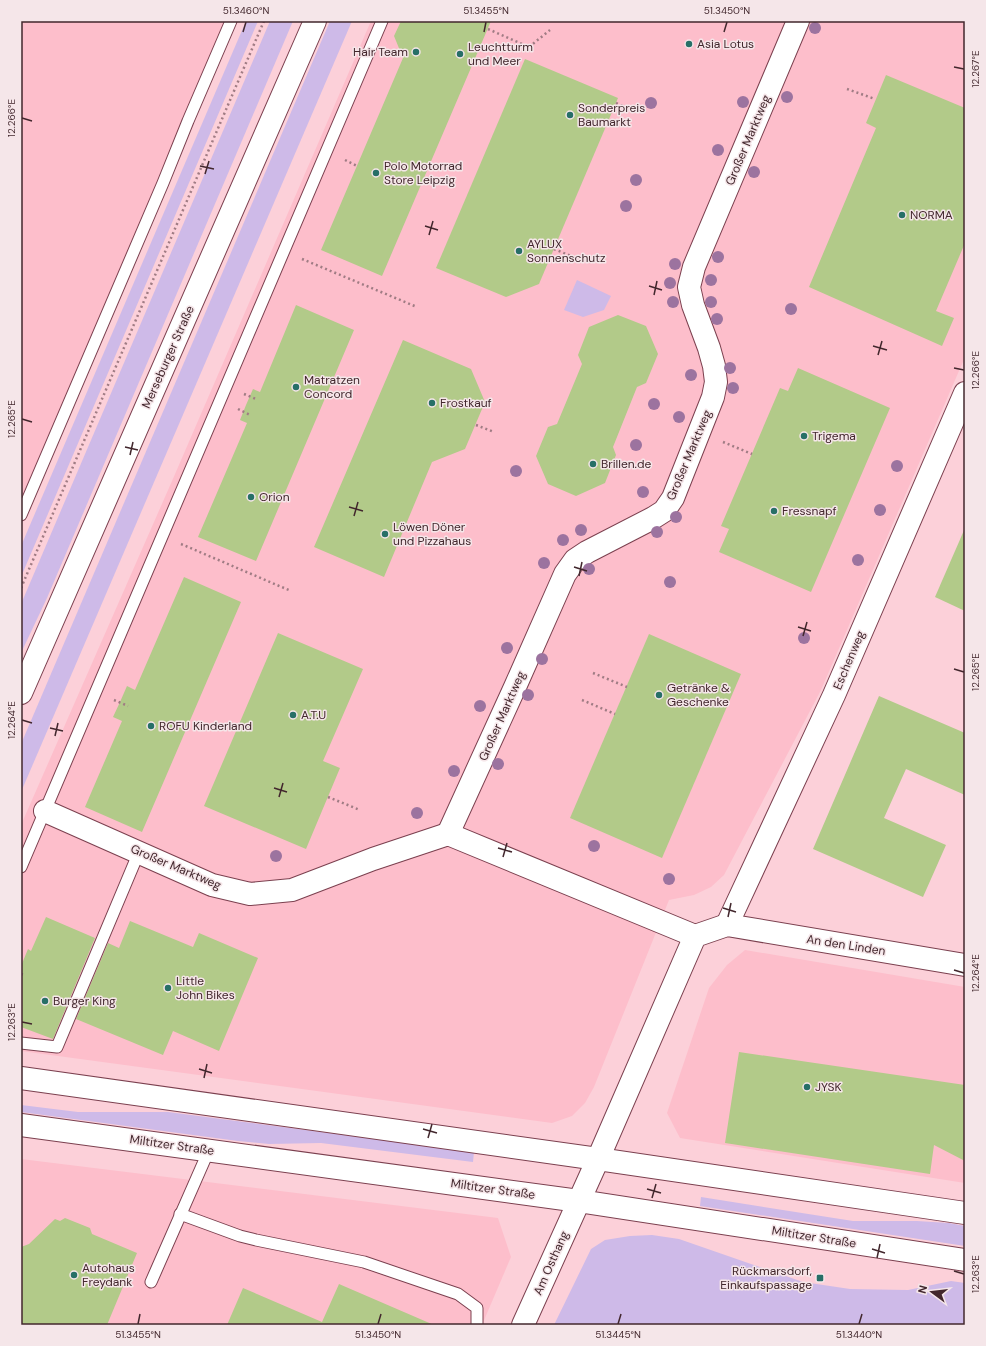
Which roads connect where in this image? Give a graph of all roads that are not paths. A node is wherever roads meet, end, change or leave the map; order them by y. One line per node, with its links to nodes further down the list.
1 (231, 21): 6 (lane)
2 (315, 21): 7 (street, Merseburger Straße)
3 (382, 21): 8 (lane)
4 (798, 21): 9 (street, Großer Marktweg)
5 (965, 393): 12 (street, Eschenweg)
6 (21, 516)
7 (21, 693)
8 (45, 811): 10 (street, Großer Marktweg); 11 (lane)
9 (448, 834): 10 (street, Großer Marktweg); 13 (street)
10 (139, 852): 15 (lane)
11 (21, 867)
12 (727, 925): 13 (street); 14 (street, An den Linden)
13 (695, 936): 19 (street, Am Osthang)
14 (965, 965)
15 (21, 1043)
16 (21, 1078): 19 (street)
17 (21, 1125): 18 (street, Miltitzer Straße)
18 (209, 1150): 20 (street, Miltitzer Straße); 22 (lane)
19 (598, 1159): 20 (street, Am Osthang); 21 (street)
20 (579, 1201): 23 (street, Miltitzer Straße); 26 (street, Am Osthang)
21 (965, 1212)
22 (180, 1214): 24 (lane); 25 (lane)
23 (965, 1260)
24 (151, 1282)
25 (477, 1325)
26 (523, 1325)

